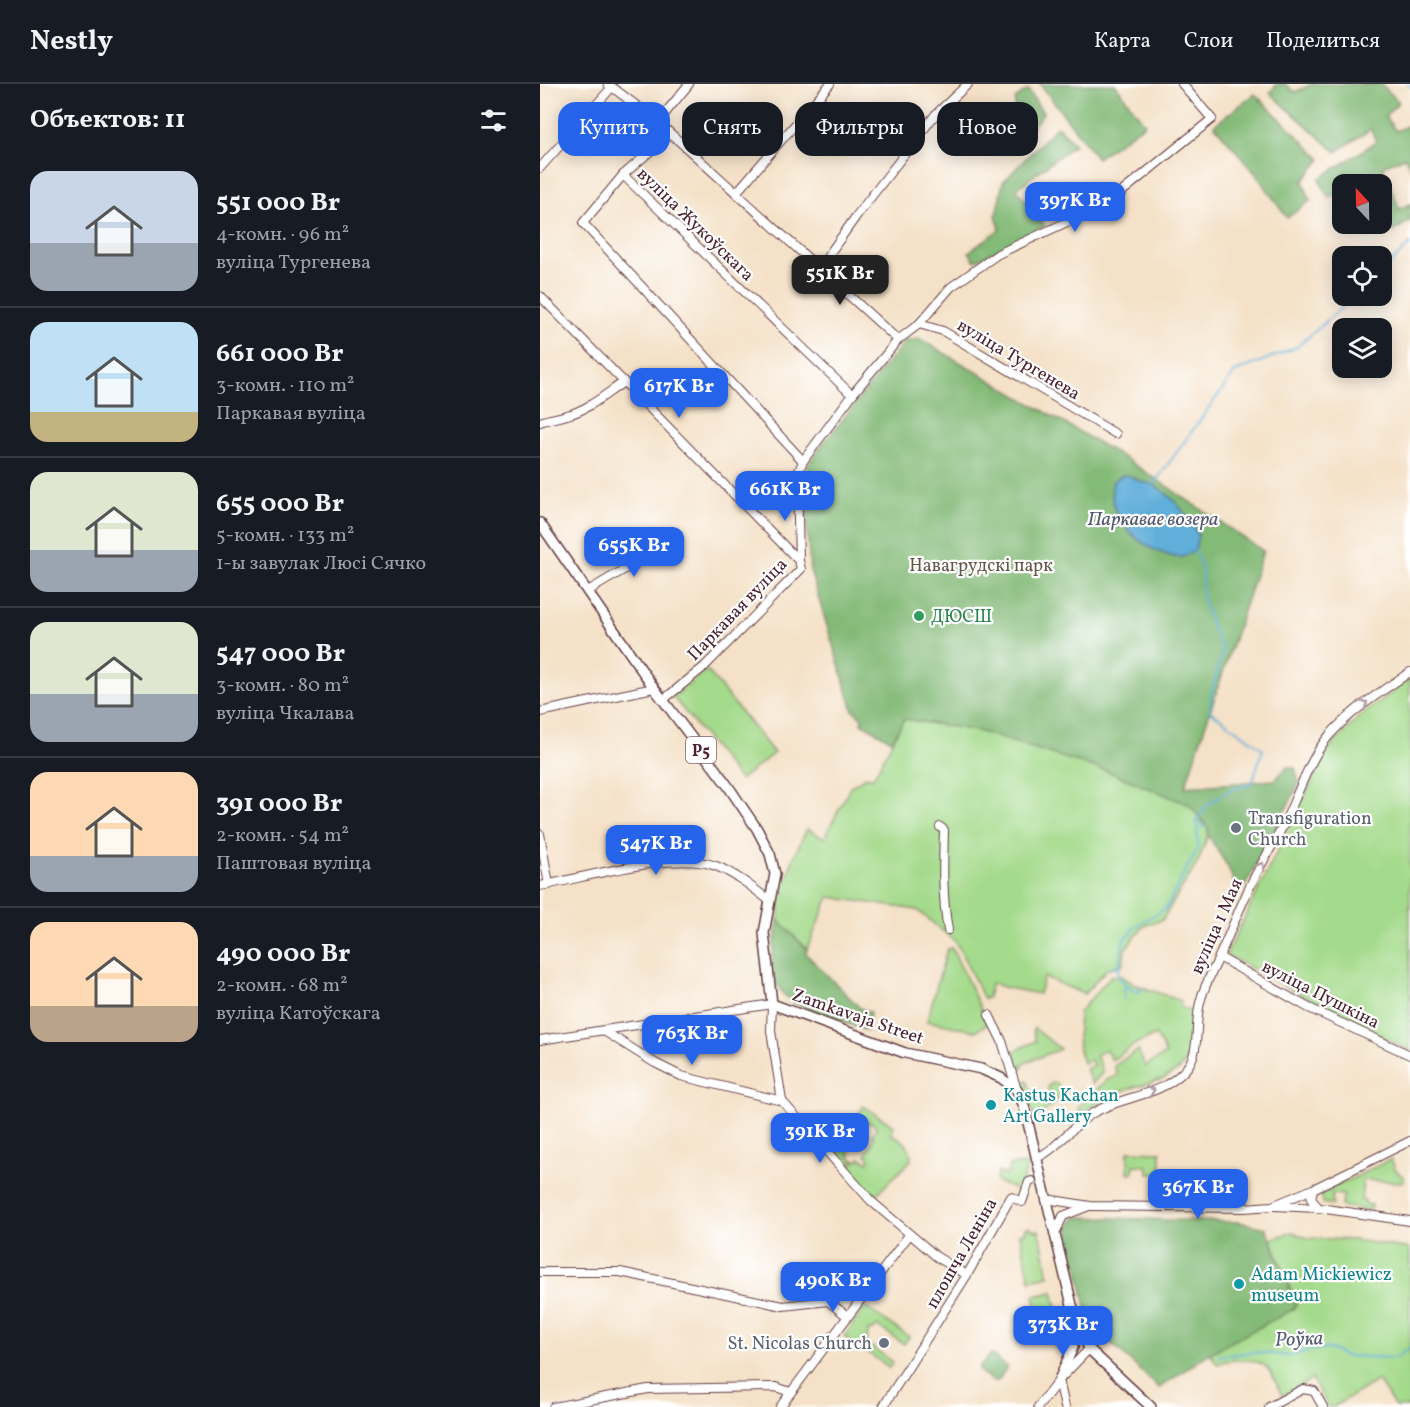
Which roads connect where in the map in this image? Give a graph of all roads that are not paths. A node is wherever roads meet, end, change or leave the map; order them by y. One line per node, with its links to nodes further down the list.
1 (689, 84): 7 (street)
2 (830, 84): 12 (street)
3 (968, 84): 13 (street)
4 (1182, 84): 15 (street)
5 (610, 85): 6 (street); 10 (street)
6 (632, 102)
7 (670, 107)
8 (670, 134): 12 (street)
9 (645, 156): 11 (street)
10 (540, 168)
11 (623, 175): 18 (street, вуліца Жукоўскага); 21 (street)
12 (736, 193): 13 (street)
13 (818, 270): 16 (street)
14 (540, 296): 17 (street)
15 (919, 324): 16 (street); 20 (street, вуліца Тургенева)
16 (898, 340): 18 (street, Паркавая вуліца)
17 (624, 381): 19 (street); 24 (street)
18 (852, 395): 21 (street, Паркавая вуліца)
19 (540, 422)
20 (1116, 434)
21 (803, 461): 24 (street, Паркавая вуліца)
22 (540, 523): 25 (main road, Р5)
23 (667, 544): 25 (street)
24 (799, 561): 28 (street, Паркавая вуліца)
25 (588, 591): 27 (main road, Р5)
26 (1410, 672): 35 (street, вуліца 1 Мая, one-way to 26)
27 (654, 688): 28 (main road, Р5); 29 (street)
28 (663, 700): 33 (main road, Р5)
29 (540, 712)
30 (940, 827): 34 (street)
31 (540, 834): 32 (street)
32 (544, 885): 33 (street)
33 (770, 901): 36 (main road, Р5)
34 (948, 930)
35 (1219, 957): 40 (street, вуліца Пушкіна); 44 (street, вуліца 1 Мая, one-way to 35)
36 (772, 1004): 38 (street); 41 (main road, Zamkavaja Street); 42 (street)
37 (988, 1016): 41 (street)
38 (603, 1030): 39 (street); 42 (street)
39 (540, 1040)
40 (1410, 1055)
41 (1017, 1090): 44 (main road)
42 (782, 1101): 53 (street)
43 (1410, 1141): 46 (street)
44 (1036, 1158): 47 (main road)
45 (1032, 1181): 63 (street, плошча Леніна)
46 (1313, 1189): 49 (street); 50 (street)
47 (1046, 1199): 48 (street); 52 (main road)
48 (1090, 1206): 49 (street); 52 (street)
49 (1272, 1206): 50 (street)
50 (1319, 1208): 51 (street)
51 (1410, 1221)
52 (1056, 1234): 56 (main road)
53 (909, 1235): 55 (street); 57 (street)
54 (540, 1272): 57 (street)
55 (962, 1272)
56 (1072, 1305): 58 (main road); 59 (main road)
57 (847, 1316): 60 (street)
58 (1087, 1351): 59 (street); 66 (main road)
59 (1059, 1380): 64 (street); 65 (street)
60 (790, 1392): 61 (street); 62 (street)
61 (553, 1407)
62 (780, 1407)
63 (883, 1407)
64 (1038, 1407)
65 (1065, 1407)
66 (1151, 1407)
67 (1269, 1407): 68 (street)
68 (1323, 1407)

